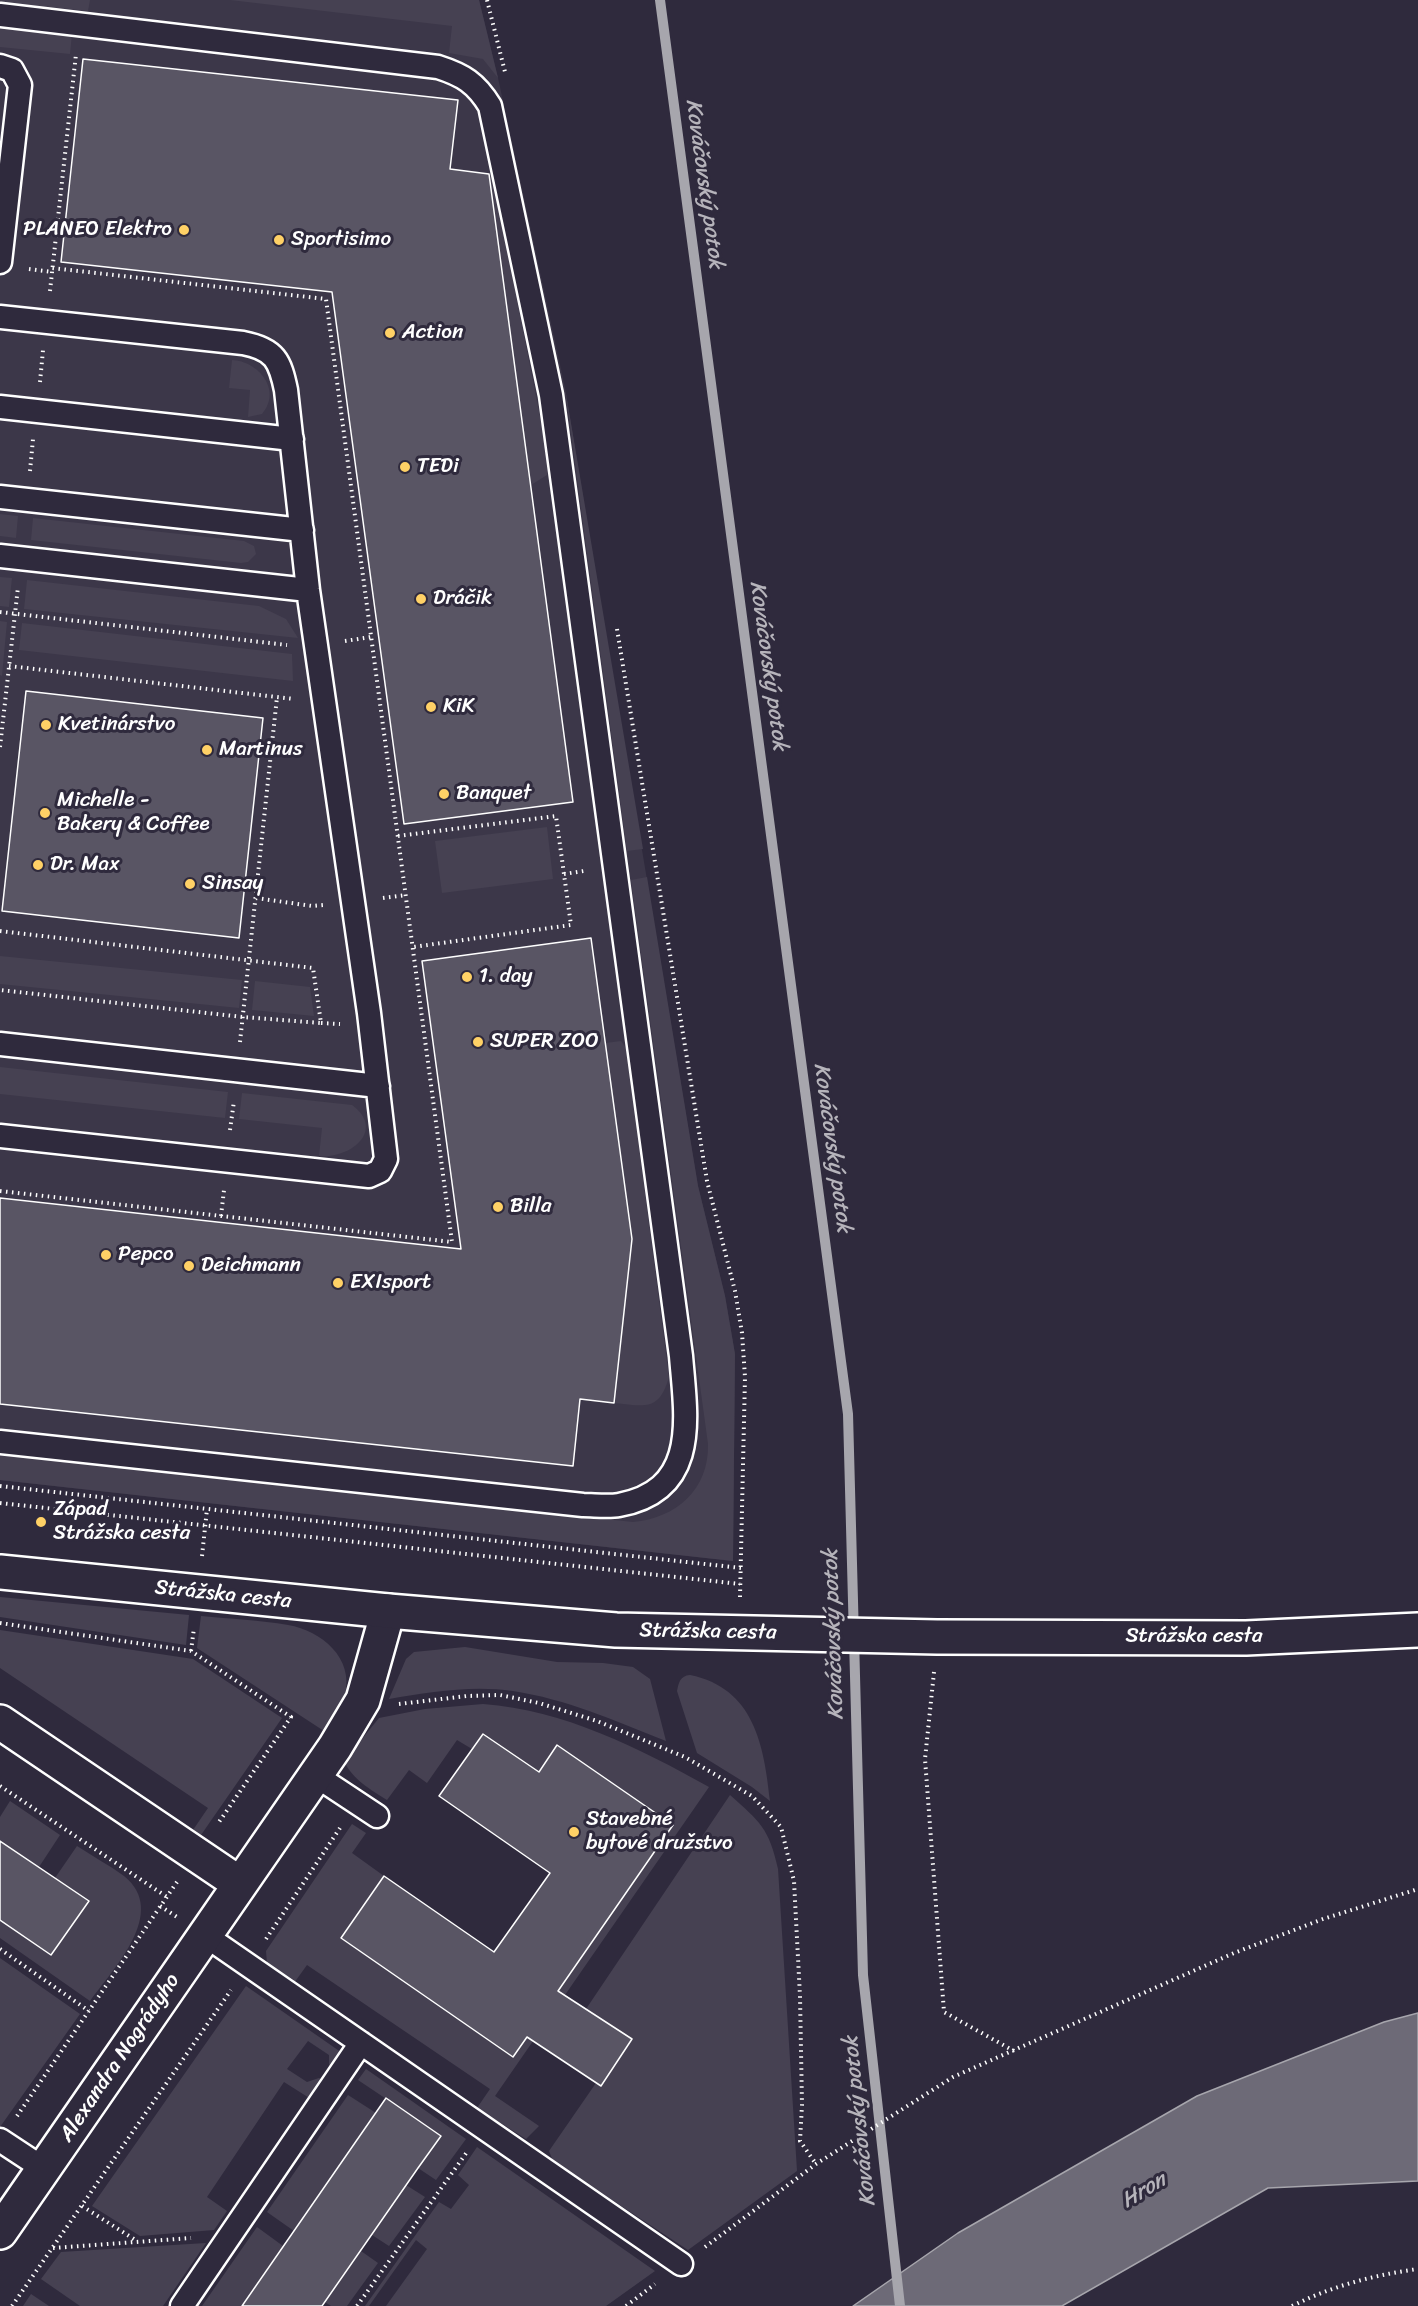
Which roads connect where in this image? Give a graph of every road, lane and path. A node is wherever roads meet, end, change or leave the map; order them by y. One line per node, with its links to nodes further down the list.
1 (0, 15): 2 (lane)
2 (79, 24): 5 (path); 48 (lane)
3 (0, 66): 4 (lane)
4 (9, 265): 5 (path)
5 (52, 272): 6 (path)
6 (50, 293)
7 (0, 317): 12 (lane)
8 (44, 339): 9 (path)
9 (39, 383)
10 (0, 407): 12 (lane)
11 (35, 428): 13 (path)
12 (292, 439): 15 (lane)
13 (30, 472)
14 (0, 497): 15 (lane)
15 (302, 530): 18 (lane)
16 (0, 556): 18 (lane)
17 (19, 579): 20 (path)
18 (308, 590): 42 (lane)
19 (0, 612): 20 (path)
20 (15, 613): 23 (path); 24 (path)
21 (371, 637): 22 (path)
22 (336, 642)
23 (297, 646)
24 (9, 666): 25 (path); 27 (path)
25 (277, 697): 26 (path); 30 (path)
26 (303, 700)
27 (0, 747)
28 (398, 836): 34 (path)
29 (406, 895): 31 (path)
30 (256, 898): 32 (path); 35 (path)
31 (371, 899)
32 (330, 904)
33 (0, 931): 35 (path)
34 (413, 947)
35 (250, 959): 37 (path); 38 (path)
36 (0, 990): 37 (path)
37 (243, 1017): 38 (path); 41 (path)
38 (321, 1023): 39 (path)
39 (348, 1025)
40 (0, 1044): 42 (lane)
41 (240, 1044)
42 (378, 1086): 44 (lane)
43 (235, 1092): 45 (path)
44 (0, 1136)
45 (230, 1136)
46 (224, 1183): 47 (path)
47 (0, 1191)
48 (0, 1442)
49 (0, 1486): 51 (path)
50 (0, 1503): 52 (path)
51 (207, 1509): 52 (path); 54 (path)
52 (206, 1527): 53 (path); 56 (path)
53 (202, 1561)
54 (741, 1568)
55 (0, 1572): 57 (street, Strážska cesta)
56 (740, 1584)
57 (388, 1611): 61 (street, Strážska cesta); 63 (street, Alexandra Nográdyho)
58 (196, 1616): 62 (path)
59 (0, 1623): 62 (path)
60 (1418, 1630): 61 (street, Strážska cesta)
61 (934, 1637): 79 (path)
62 (191, 1651): 69 (path)
63 (356, 1712): 65 (street, Alexandra Nográdyho); 82 (path)
64 (0, 1722): 71 (street)
65 (315, 1775): 67 (lane); 71 (street, Alexandra Nográdyho)
66 (0, 1786): 73 (path)
67 (357, 1803): 68 (lane); 76 (path)
68 (377, 1816)
69 (211, 1834)
70 (182, 1875): 73 (path)
71 (240, 1884): 83 (street, Alexandra Nográdyho)
72 (1418, 1889): 79 (path)
73 (167, 1897): 77 (path)
74 (219, 1945): 76 (lane)
75 (0, 1949): 77 (path)
76 (249, 1965): 78 (lane); 84 (path)
77 (89, 2011): 80 (path)
78 (362, 2043): 86 (lane); 89 (lane)
79 (1014, 2051): 82 (path)
80 (0, 2140): 83 (lane)
81 (469, 2148): 93 (path)
82 (816, 2164): 89 (path)
83 (44, 2169): 85 (street, Alexandra Nográdyho)
84 (82, 2206): 87 (path); 88 (path)
85 (0, 2232)
86 (230, 2235): 87 (path); 92 (lane)
87 (139, 2241): 88 (path)
88 (53, 2248): 91 (path)
89 (681, 2264): 94 (path)
90 (1418, 2269): 95 (path)
91 (12, 2306)
92 (182, 2306)
93 (357, 2306)
94 (626, 2306)
95 (1292, 2306)

